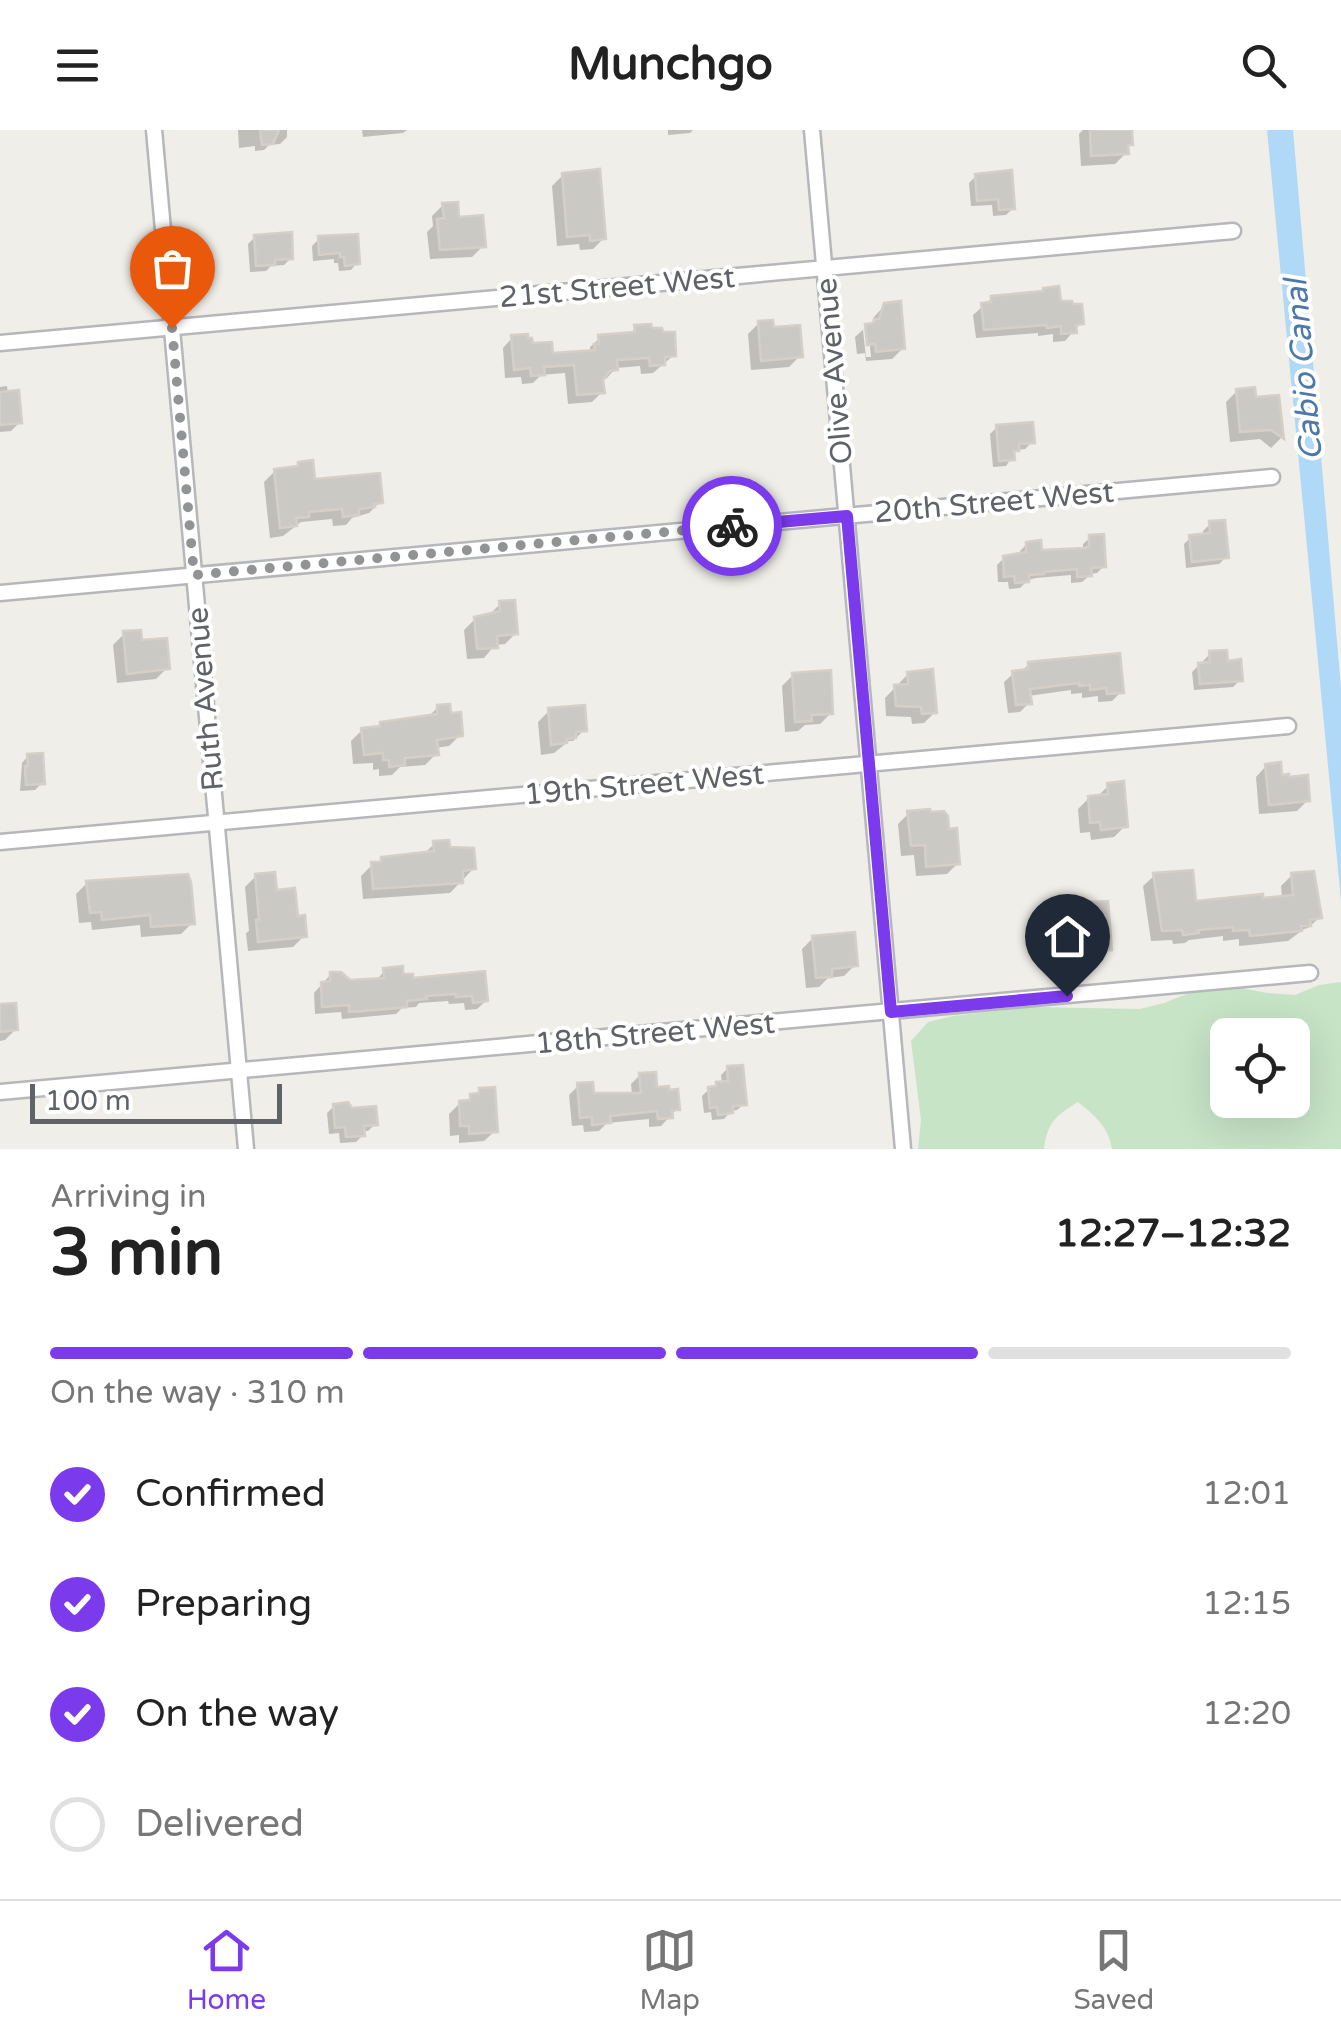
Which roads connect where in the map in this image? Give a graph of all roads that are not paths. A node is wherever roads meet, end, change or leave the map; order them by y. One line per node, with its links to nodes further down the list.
1 (154, 130): 5 (street, Ruth Avenue)
2 (812, 130): 4 (street, Olive Avenue)
3 (1233, 232): 4 (street, 21st Street West)
4 (825, 268): 5 (street, 21st Street West); 8 (street, Olive Avenue)
5 (172, 328): 6 (street, 21st Street West); 9 (street, Ruth Avenue)
6 (0, 343)
7 (1272, 477): 8 (street, 20th Street West)
8 (847, 516): 9 (street, 20th Street West); 12 (street, Olive Avenue)
9 (194, 575): 10 (street, 20th Street West); 13 (street, Ruth Avenue)
10 (0, 593)
11 (1288, 726): 12 (street, 19th Street West)
12 (870, 764): 13 (street, 19th Street West); 16 (street, Olive Avenue)
13 (216, 823): 14 (street, 19th Street West); 17 (street, Ruth Avenue)
14 (0, 842)
15 (1310, 974): 16 (street, 18th Street West)
16 (891, 1012): 17 (street, 18th Street West); 20 (street, Olive Avenue)
17 (238, 1071): 18 (street, 18th Street West); 19 (street, Ruth Avenue)
18 (0, 1092)
19 (246, 1149)
20 (904, 1149)

